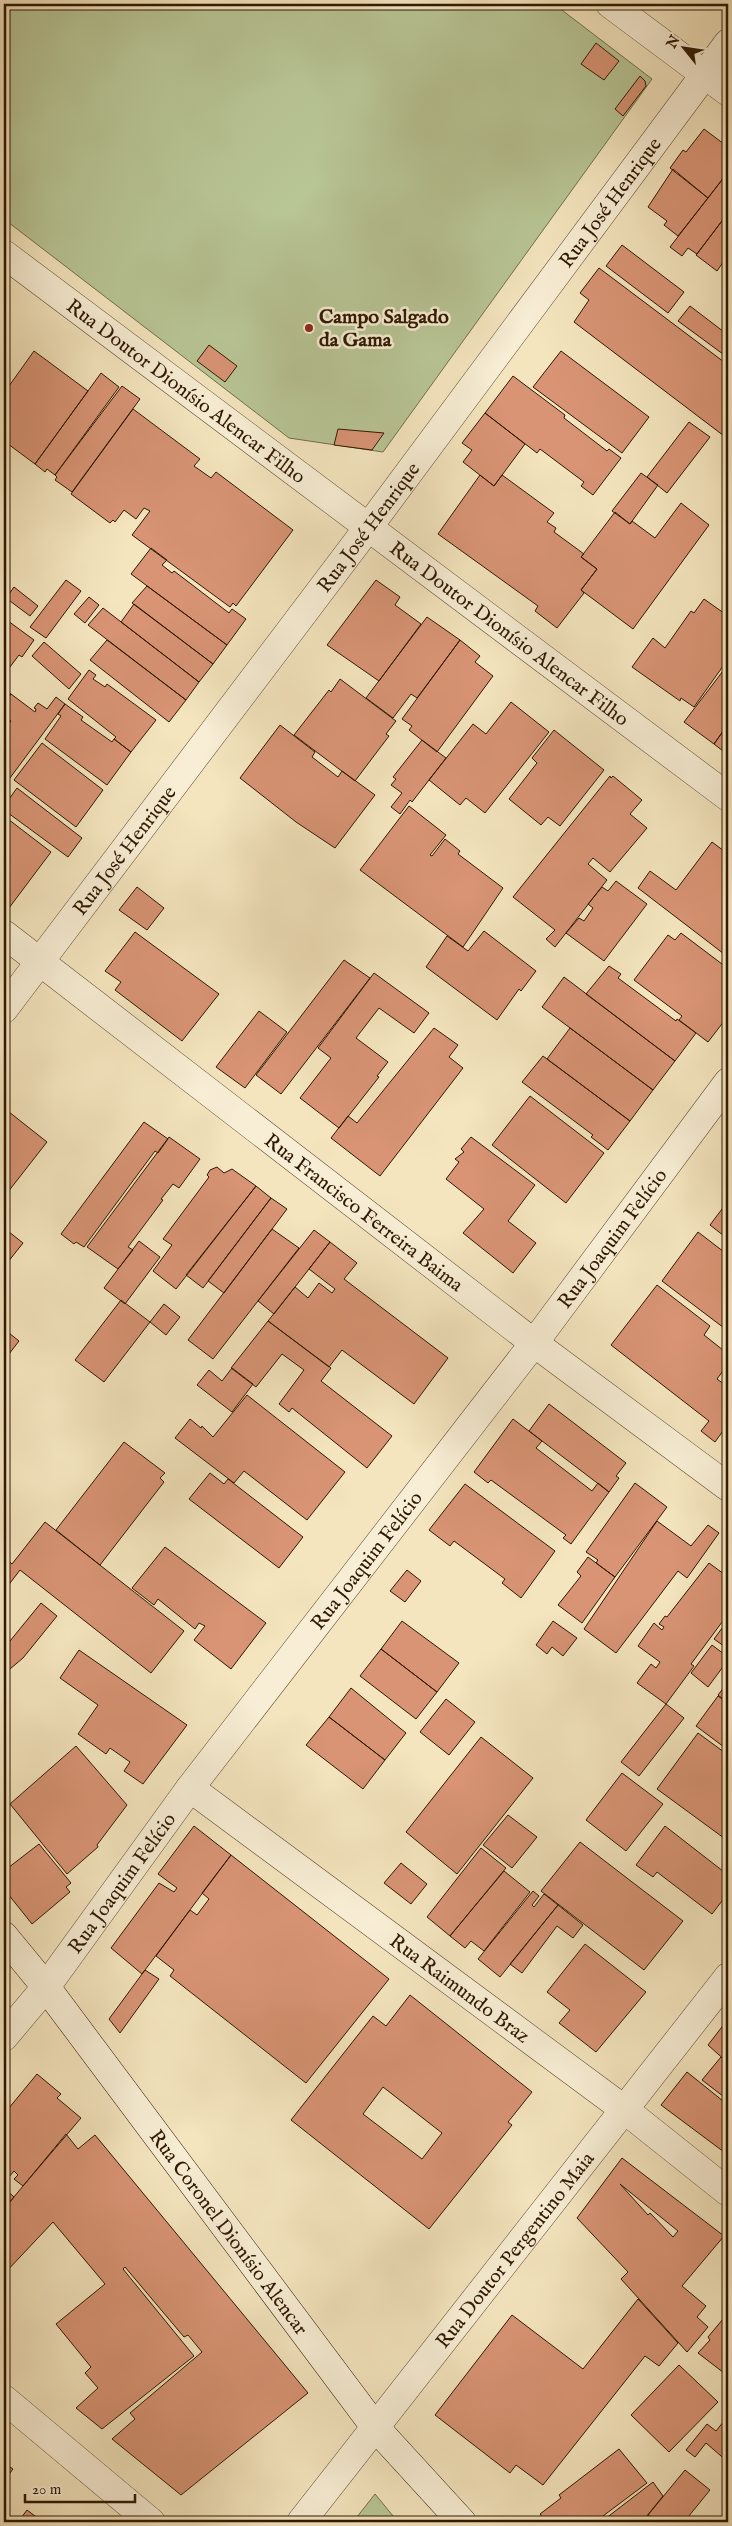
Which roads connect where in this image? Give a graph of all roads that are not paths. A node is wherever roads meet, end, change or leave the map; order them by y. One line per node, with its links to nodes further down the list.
1 (610, 4): 3 (street)
2 (728, 42): 3 (street, Rua José Henrique)
3 (705, 74): 4 (street); 6 (street, Rua José Henrique)
4 (728, 92)
5 (4, 254): 6 (street, Rua Doutor Dionísio Alencar Filho)
6 (367, 528): 7 (street, Rua Doutor Dionísio Alencar Filho); 9 (street, Rua José Henrique)
7 (728, 797)
8 (4, 934): 9 (street, Rua Francisco Ferreira Baima)
9 (42, 961): 10 (street, Rua José Henrique); 12 (street, Rua Francisco Ferreira Baima)
10 (4, 1010)
11 (728, 1082): 12 (street, Rua Joaquim Felício)
12 (534, 1343): 13 (street, Rua Francisco Ferreira Baima); 14 (street, Rua Joaquim Felício)
13 (728, 1487)
14 (190, 1788): 17 (street, Rua Joaquim Felício); 19 (street, Rua Raimundo Braz)
15 (4, 1936): 17 (street, Rua Coronel Dionísio Alencar)
16 (728, 1977): 19 (street, Rua Doutor Pergentino Maia)
17 (46, 1988): 18 (street, Rua Joaquim Felício); 22 (street, Rua Coronel Dionísio Alencar)
18 (4, 2037)
19 (625, 2110): 20 (street, Rua Raimundo Braz); 22 (street, Rua Doutor Pergentino Maia)
20 (728, 2192)
21 (4, 2399): 23 (street)
22 (375, 2427): 24 (street, Rua Doutor Pergentino Maia); 25 (street, Rua Coronel Dionísio Alencar)
23 (151, 2522)
24 (301, 2522)
25 (462, 2522)

